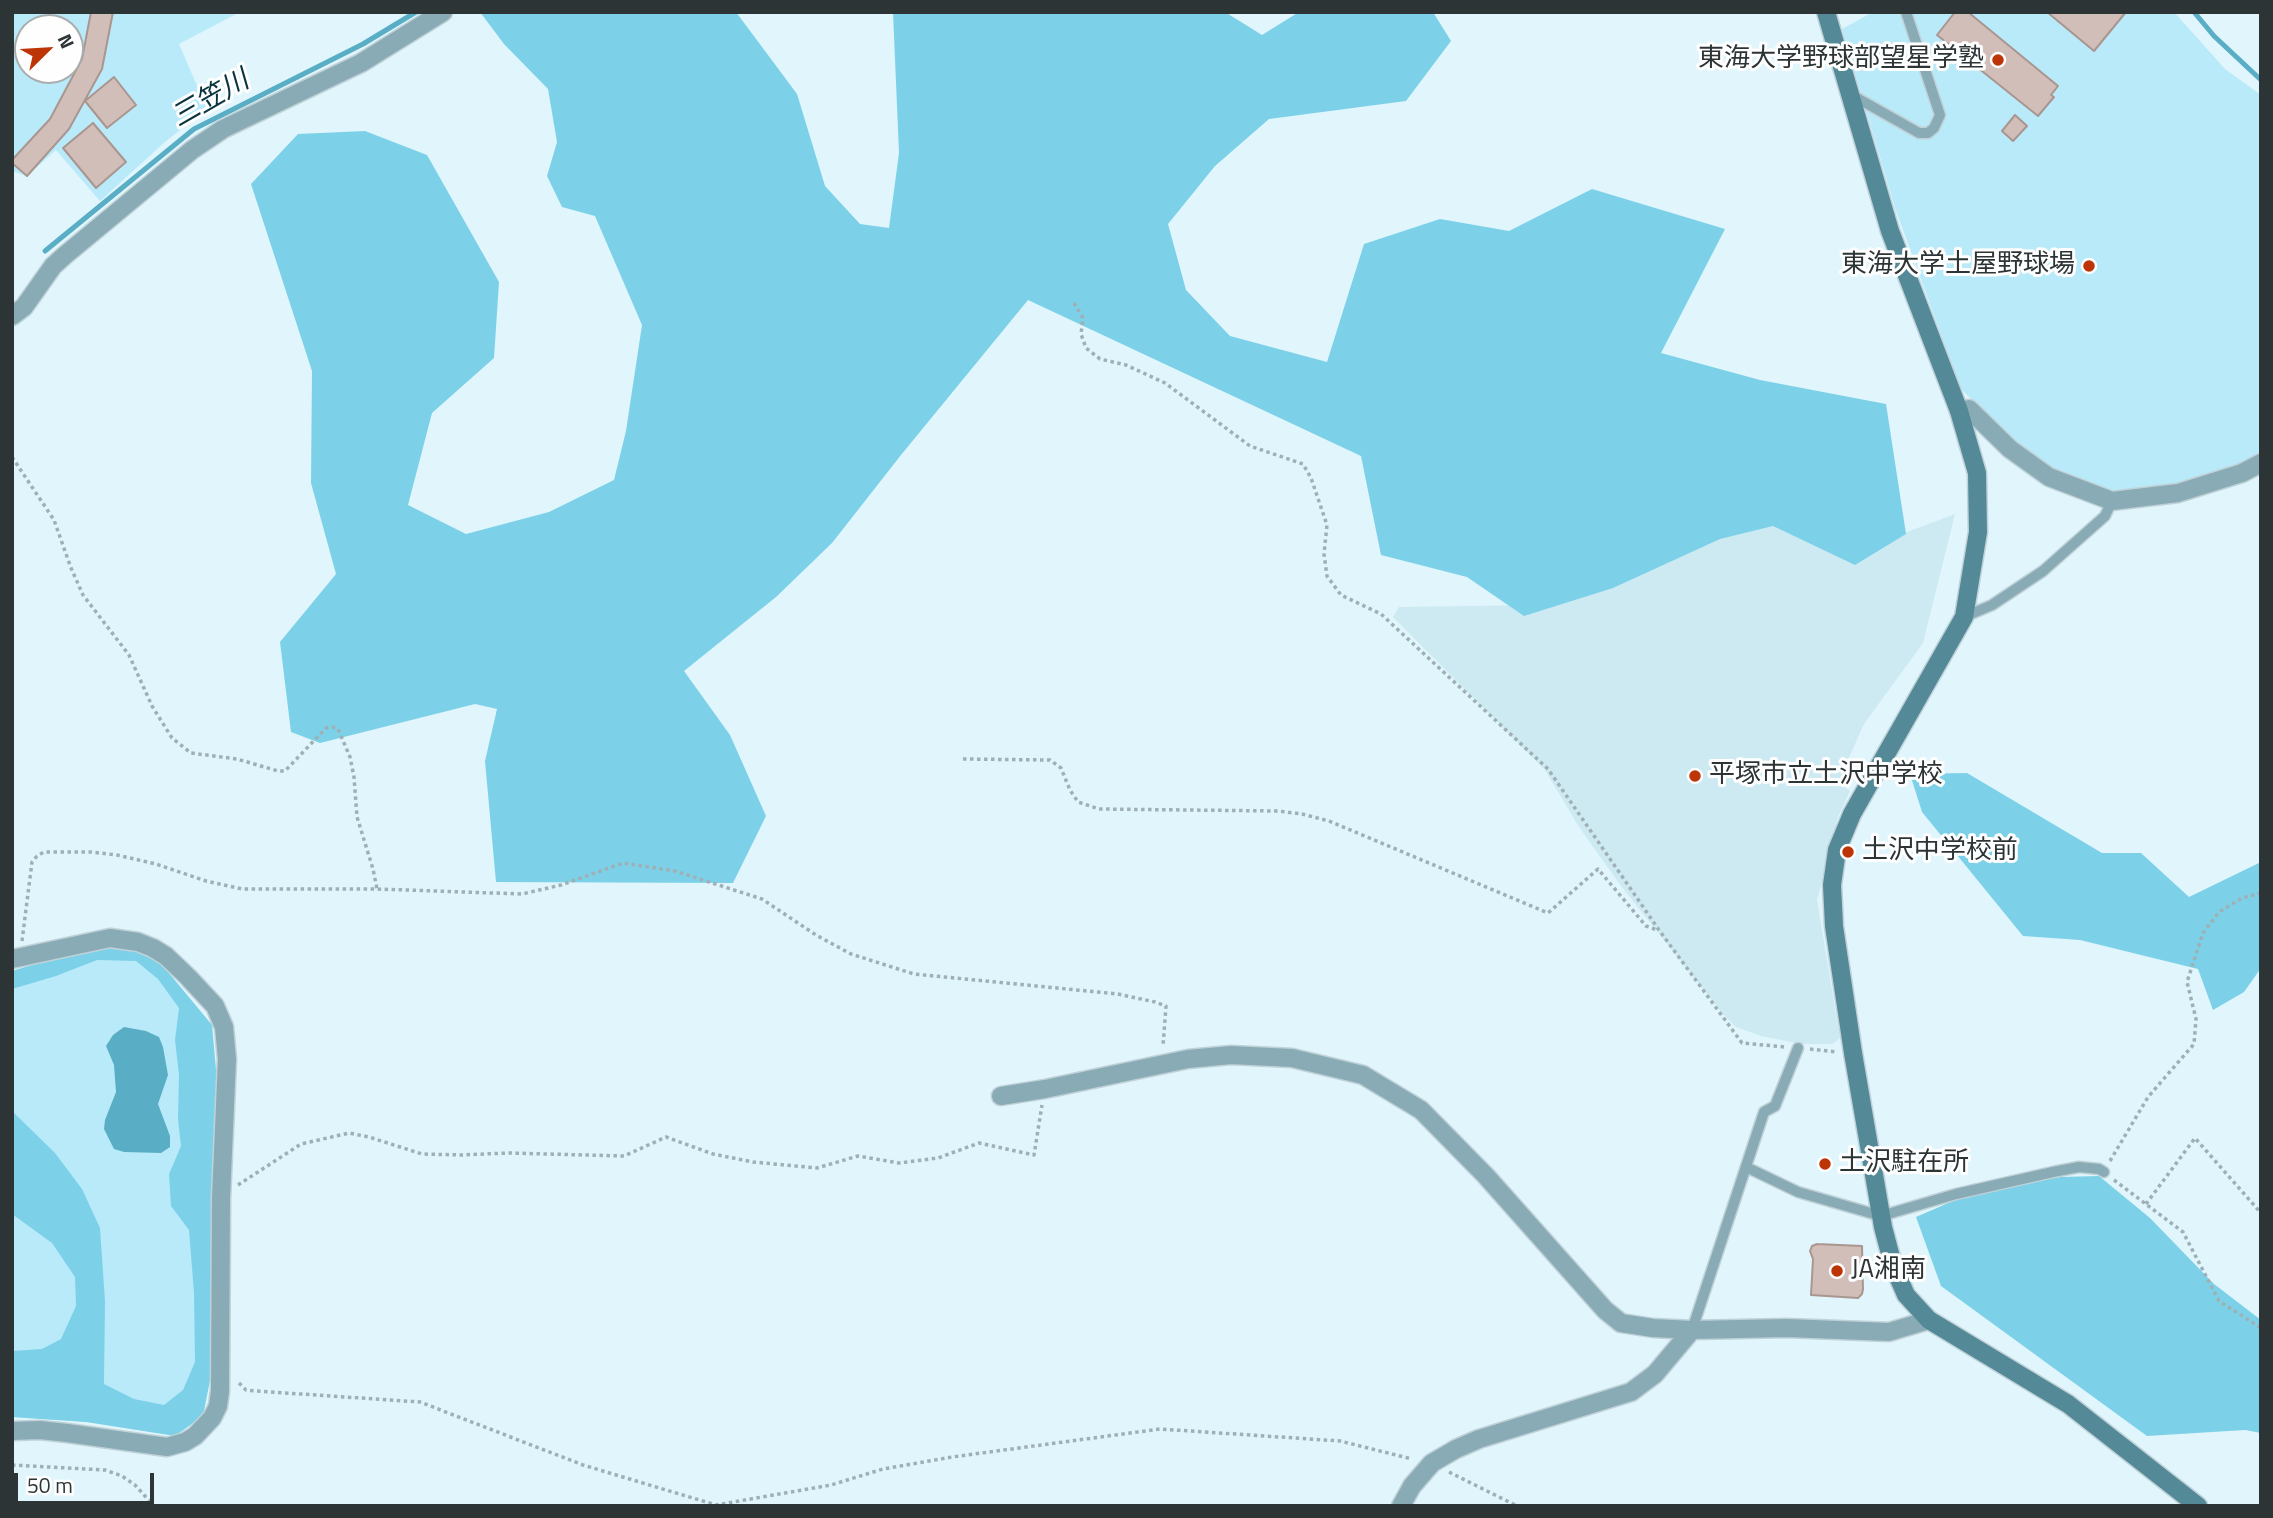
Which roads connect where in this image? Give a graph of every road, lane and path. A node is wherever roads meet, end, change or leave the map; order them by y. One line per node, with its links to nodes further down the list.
1 (443, 12): 6 (street)
2 (1826, 12): 4 (street)
3 (1906, 12): 4 (lane)
4 (1850, 94): 7 (street)
5 (1074, 303): 15 (path)
6 (12, 316)
7 (1959, 411): 10 (street); 11 (street)
8 (12, 457): 13 (path)
9 (2261, 463): 10 (street)
10 (2112, 501): 11 (lane)
11 (1964, 617): 18 (street)
12 (963, 759): 15 (path)
13 (377, 889): 16 (path); 19 (path)
14 (2261, 893): 23 (path)
15 (1658, 930): 17 (path)
16 (18, 958): 24 (street)
17 (1798, 1048): 18 (path); 22 (lane)
18 (1853, 1053): 27 (street)
19 (1161, 1066): 20 (street); 30 (street)
20 (1045, 1089): 21 (street); 24 (path)
21 (1001, 1096)
22 (1746, 1167): 27 (lane); 30 (lane)
23 (2104, 1172): 25 (path); 27 (lane)
24 (220, 1198): 32 (street)
25 (2146, 1204): 26 (path); 29 (path)
26 (2261, 1213)
27 (1881, 1216): 28 (street)
28 (1929, 1321): 30 (street); 38 (street)
29 (2261, 1328)
30 (1692, 1329): 33 (street)
31 (237, 1376): 33 (path)
32 (12, 1431)
33 (1432, 1464): 36 (street); 37 (path)
34 (12, 1465): 35 (path)
35 (154, 1506)
36 (1401, 1506)
37 (1517, 1506)
38 (2198, 1506)

